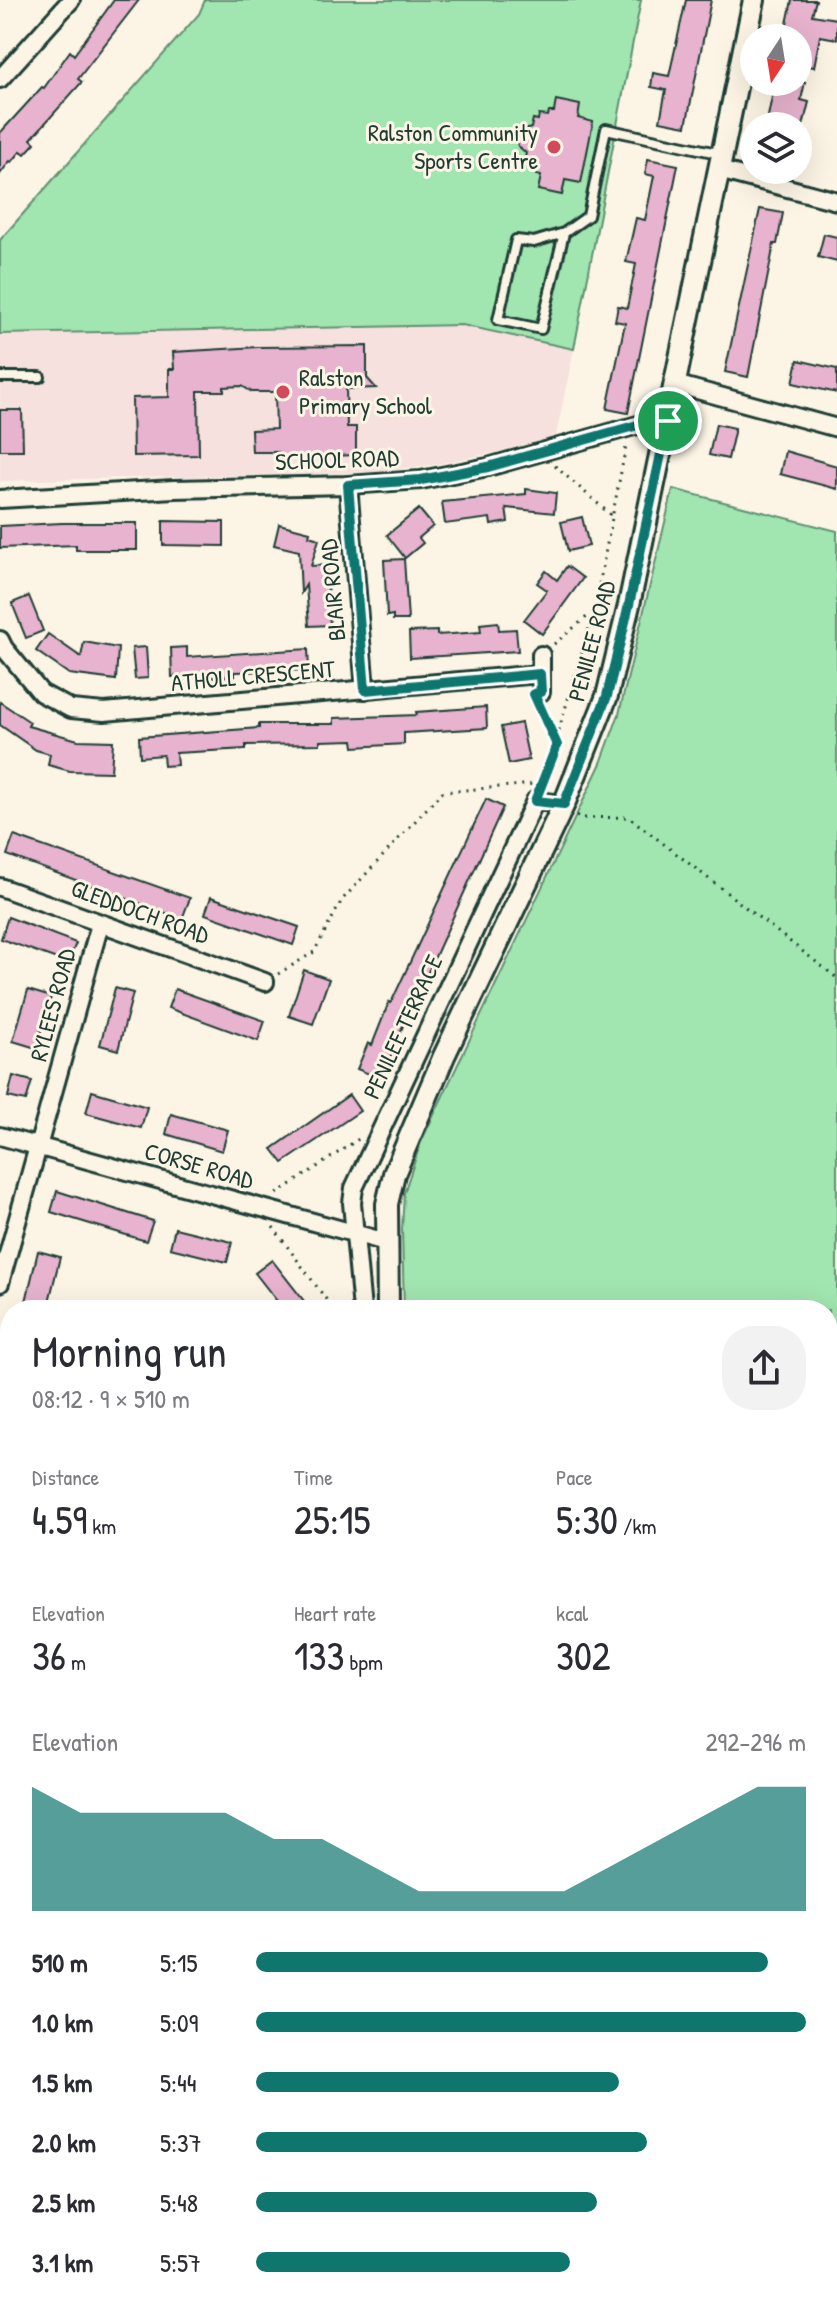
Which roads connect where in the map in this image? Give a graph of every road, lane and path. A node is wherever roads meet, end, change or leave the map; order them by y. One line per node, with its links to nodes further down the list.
1 (71, 0): 3 (street)
2 (754, 0): 4 (street, PENILEE ROAD)
3 (0, 79)
4 (721, 162): 5 (street); 6 (lane); 9 (street, PENILEE ROAD)
5 (837, 201)
6 (564, 233): 6 (lane)
7 (0, 377): 8 (lane)
8 (40, 377)
9 (675, 384): 10 (street, PENILEE ROAD); 12 (street)
10 (668, 421): 11 (street, SCHOOL ROAD); 26 (street, PENILEE ROAD)
11 (630, 427): 13 (street, SCHOOL ROAD); 16 (path)
12 (837, 428)
13 (540, 453): 14 (street, SCHOOL ROAD); 16 (path)
14 (348, 485): 15 (street, SCHOOL ROAD); 21 (street, BLAIR ROAD)
15 (0, 499)
16 (613, 516): 17 (path)
17 (594, 611): 19 (path); 23 (path)
18 (0, 640): 21 (street, ATHOLL CRESCENT)
19 (541, 655): 20 (street)
20 (540, 674): 21 (street, ATHOLL CRESCENT); 22 (street)
21 (365, 690)
22 (541, 692): 23 (path)
23 (557, 745): 24 (path)
24 (544, 783): 25 (path); 30 (path)
25 (535, 801): 26 (street); 33 (street, PENILEE TERRACE)
26 (564, 804): 29 (path); 34 (street, PENILEE ROAD)
27 (0, 887): 28 (street, GLEDDOCH ROAD)
28 (100, 924): 30 (street, GLEDDOCH ROAD); 32 (street, RYLEES ROAD)
29 (837, 978)
30 (265, 982)
31 (0, 1136): 32 (street, CORSE ROAD)
32 (39, 1146): 33 (street, CORSE ROAD); 35 (street, RYLEES ROAD)
33 (357, 1235): 34 (street, CORSE ROAD); 36 (street, PENILEE TERRACE)
34 (386, 1242): 37 (street, PENILEE ROAD)
35 (0, 1283)
36 (361, 1300)
37 (388, 1300)

